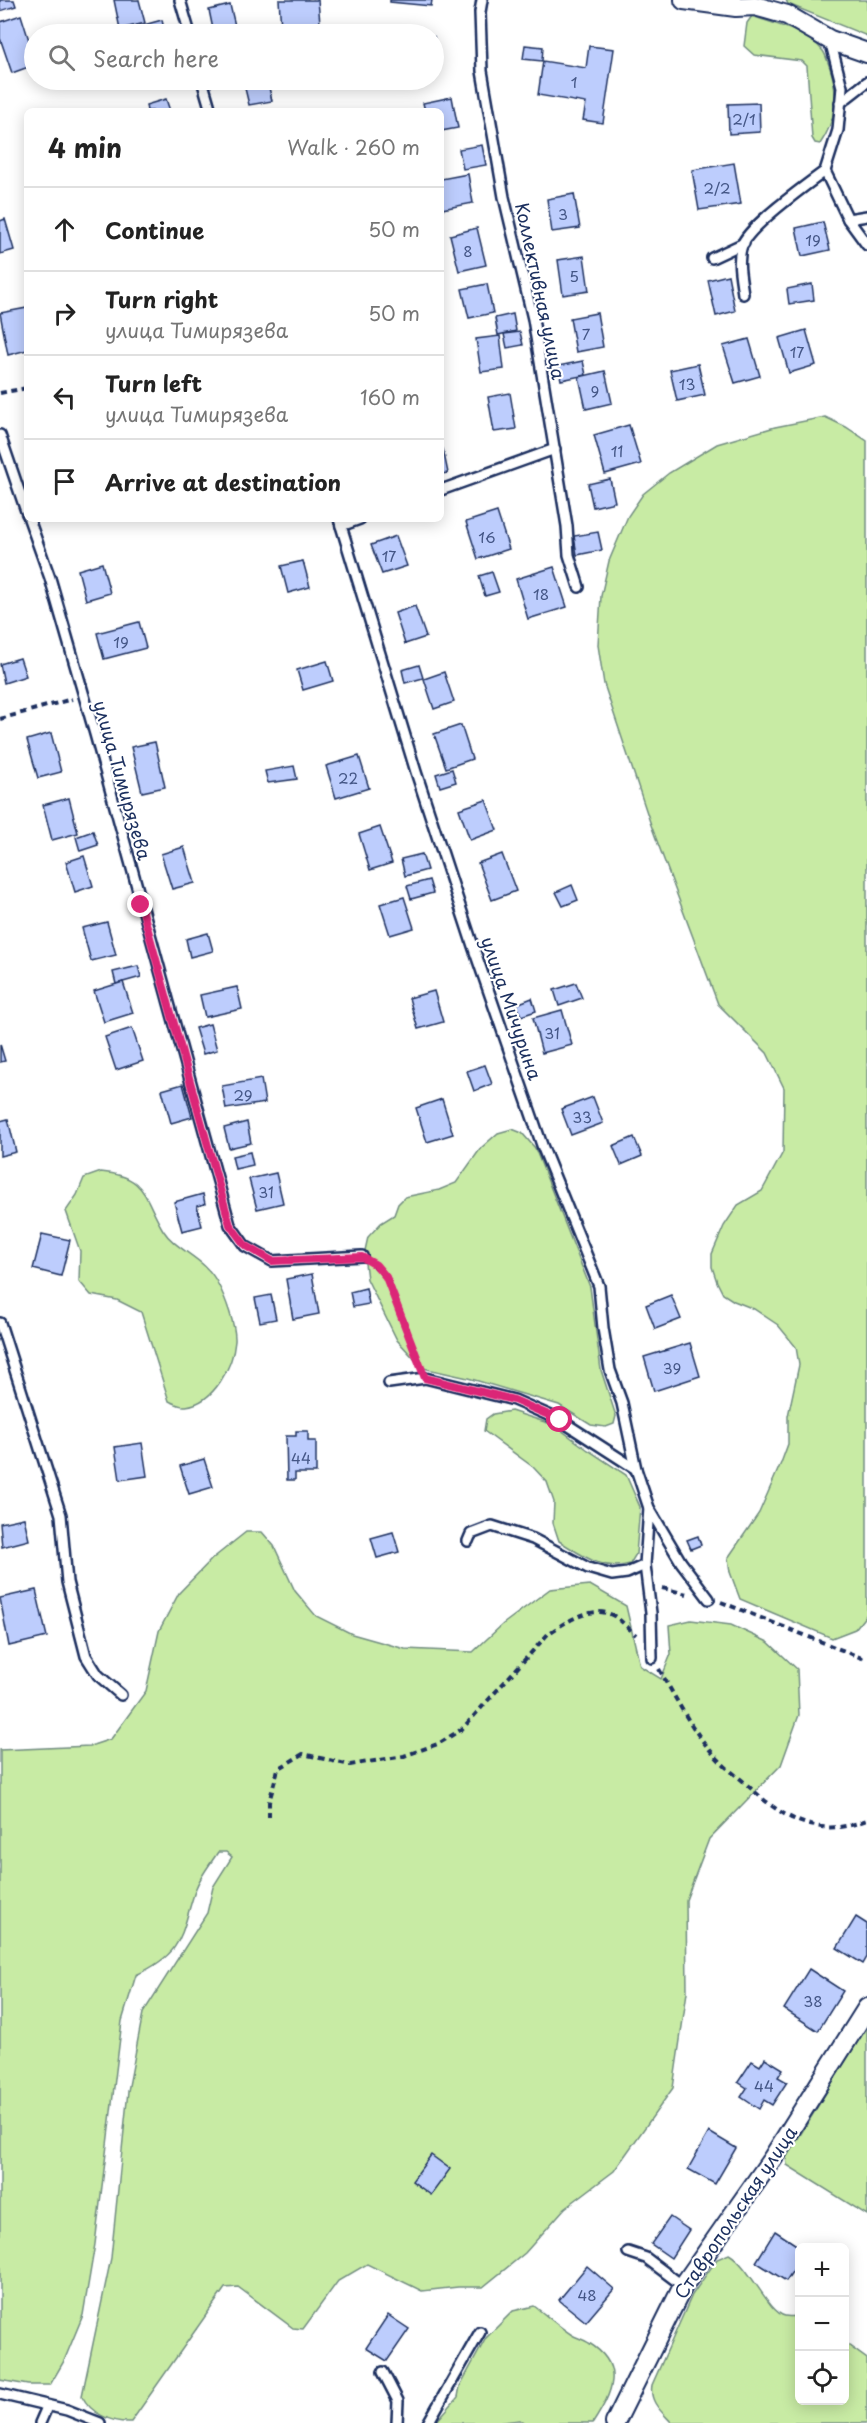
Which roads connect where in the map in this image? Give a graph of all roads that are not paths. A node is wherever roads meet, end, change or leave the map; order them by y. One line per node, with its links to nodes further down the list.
1 (180, 0): 5 (lane)
2 (482, 0): 20 (lane, Коллективная улица)
3 (684, 0): 4 (street)
4 (737, 4): 6 (street)
5 (187, 24)
6 (830, 40): 7 (street); 10 (lane)
7 (867, 53)
8 (867, 82): 10 (lane)
9 (205, 90): 11 (lane)
10 (840, 103): 12 (lane)
11 (210, 108)
12 (825, 171): 14 (lane); 15 (lane)
13 (867, 216): 14 (lane)
14 (848, 219): 16 (lane)
15 (744, 243): 17 (lane); 18 (lane)
16 (867, 245)
17 (712, 258)
18 (743, 294)
19 (0, 435): 22 (lane)
20 (555, 449): 21 (lane); 25 (lane, Коллективная улица)
21 (444, 489)
22 (24, 505)
23 (30, 522): 26 (lane, улица Тимирязева)
24 (340, 523): 29 (lane, улица Мичурина)
25 (579, 587)
26 (362, 1257)
27 (0, 1323): 35 (lane)
28 (389, 1383): 29 (lane)
29 (636, 1469): 30 (lane, улица Мичурина)
30 (649, 1508): 32 (lane); 33 (lane)
31 (468, 1541): 32 (lane)
32 (645, 1565): 34 (lane)
33 (710, 1599)
34 (652, 1658)
35 (121, 1695)
36 (867, 2008): 38 (street, Ставропольская улица)
37 (628, 2252): 38 (lane)
38 (683, 2286): 47 (street, Ставропольская улица)
39 (480, 2332): 46 (lane)
40 (383, 2372): 45 (lane)
41 (0, 2394): 42 (lane)
42 (47, 2407): 43 (lane); 44 (lane)
43 (40, 2423)
44 (100, 2423)
45 (398, 2423)
46 (428, 2423)
47 (615, 2423)

